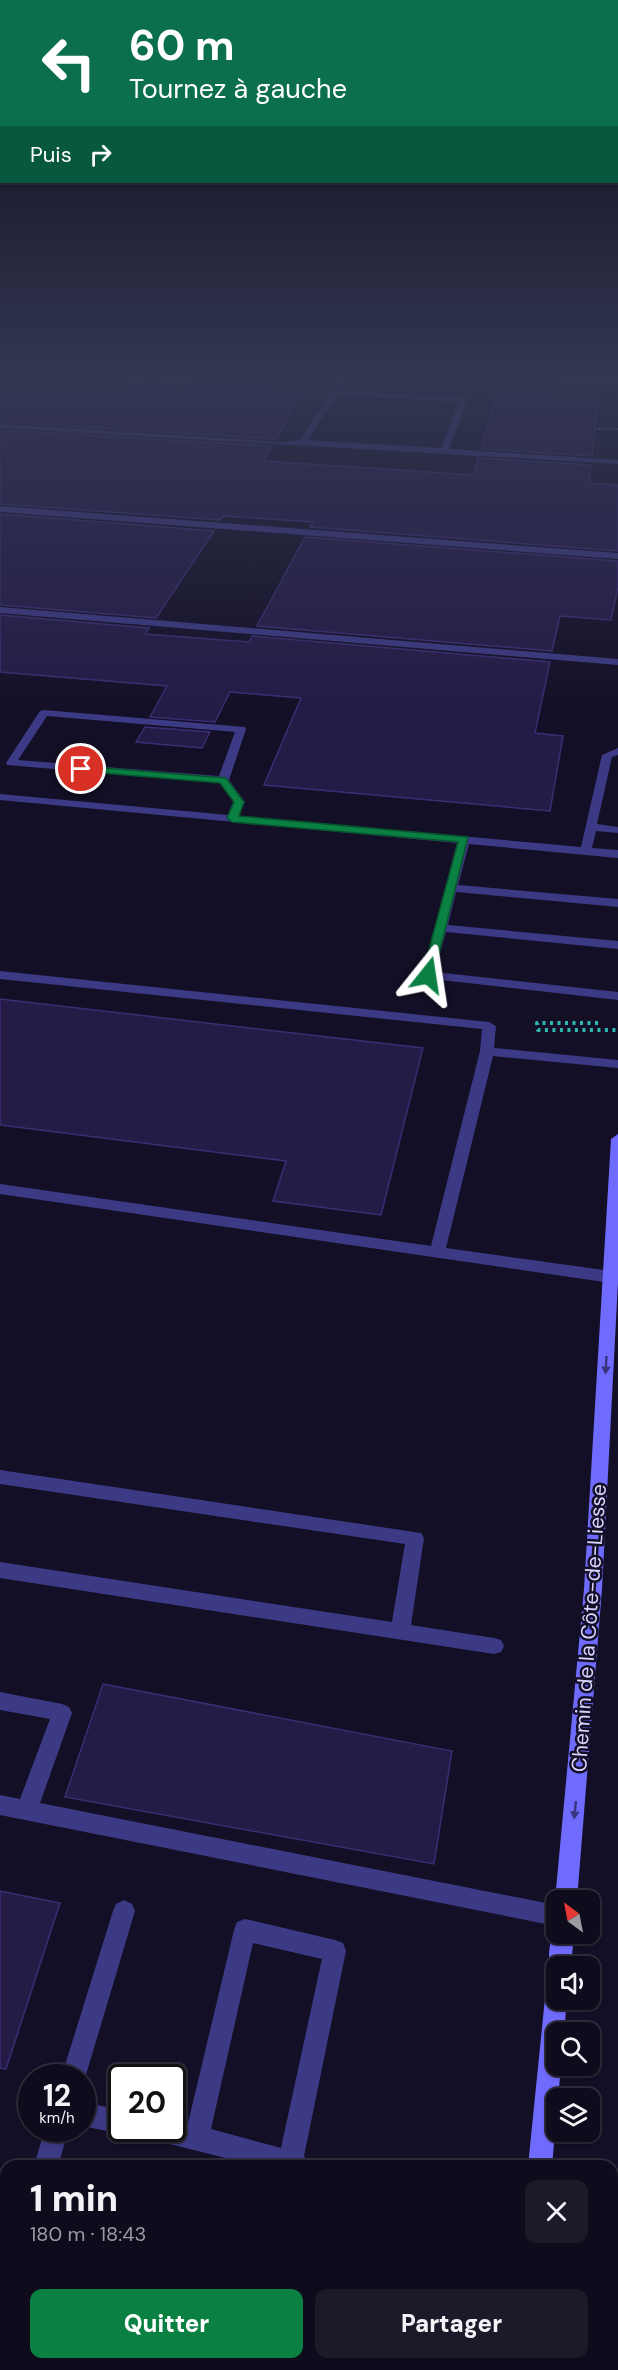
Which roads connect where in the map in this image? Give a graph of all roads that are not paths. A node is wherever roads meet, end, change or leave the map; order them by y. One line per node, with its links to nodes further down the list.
1 (0, 509): 2 (lane)
2 (618, 556)
3 (0, 610): 4 (lane)
4 (618, 662)
5 (618, 751): 10 (lane)
6 (5, 766): 7 (lane); 7 (lane)
7 (223, 780): 9 (lane)
8 (0, 797): 9 (lane)
9 (232, 818): 12 (lane)
10 (591, 827): 11 (lane); 13 (lane)
11 (618, 830)
12 (464, 840): 13 (lane); 15 (lane)
13 (586, 850): 14 (lane)
14 (618, 854)
15 (451, 888): 16 (lane); 17 (lane)
16 (618, 903)
17 (441, 928): 18 (lane); 20 (lane)
18 (618, 945)
19 (0, 975): 21 (lane)
20 (618, 996)
21 (487, 1051): 22 (lane); 25 (lane)
22 (618, 1064)
23 (618, 1139): 26 (main road, Chemin de la Côte-de-Liesse)
24 (0, 1189): 25 (lane)
25 (437, 1253): 26 (lane)
26 (611, 1277): 34 (main road, Chemin de la Côte-de-Liesse, one-way to 34)
27 (0, 1477): 29 (lane)
28 (0, 1570): 29 (lane)
29 (400, 1632): 30 (lane)
30 (494, 1646)
31 (0, 1701): 33 (lane)
32 (0, 1805): 33 (lane)
33 (27, 1810): 36 (lane)
34 (567, 1890)
35 (124, 1911): 38 (lane)
36 (546, 1914)
37 (555, 2010): 45 (main road)
38 (77, 2064)
39 (186, 2135): 40 (lane)
40 (197, 2137): 43 (lane); 44 (lane)
41 (53, 2142): 42 (lane)
42 (48, 2160)
43 (277, 2160)
44 (295, 2160)
45 (541, 2160)

